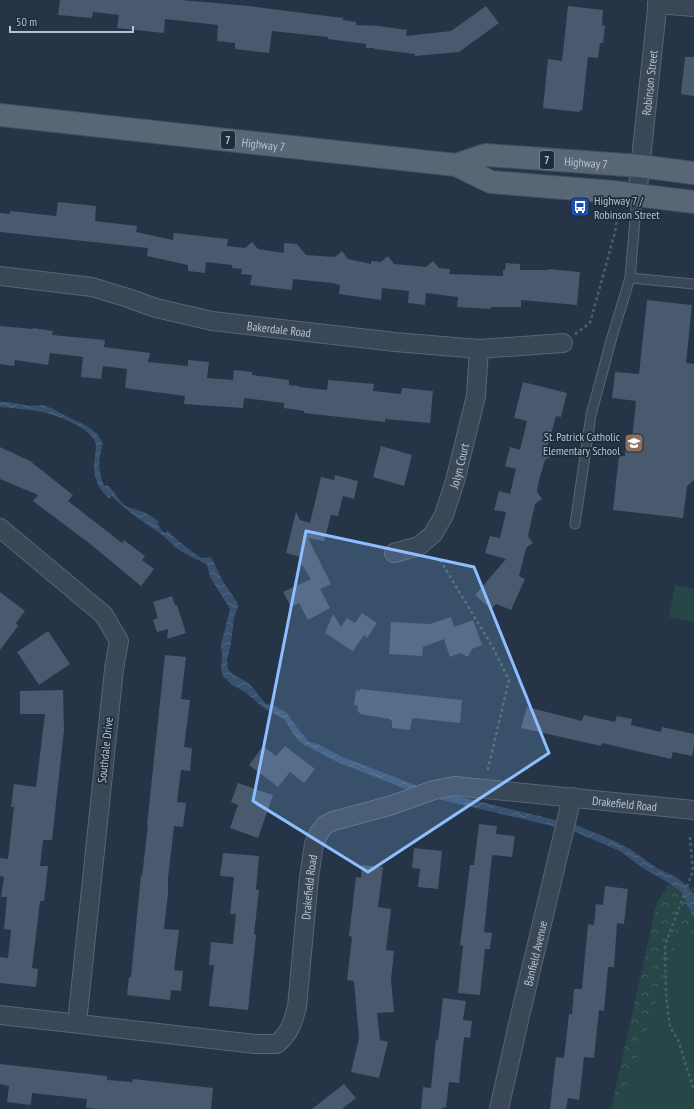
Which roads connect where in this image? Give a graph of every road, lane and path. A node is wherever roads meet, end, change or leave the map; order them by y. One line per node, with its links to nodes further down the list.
1 (658, 2): 2 (street); 5 (street, Robinson Street)
2 (694, 7)
3 (0, 115): 4 (main road, Highway 7 / 7)
4 (456, 165): 5 (main road, Highway 7 / 7); 7 (main road, Highway 7 / 7)
5 (640, 166): 6 (main road, Highway 7 / 7); 7 (street)
6 (694, 172)
7 (637, 196): 8 (main road, Highway 7 / 7); 11 (lane)
8 (694, 202)
9 (617, 219): 13 (path)
10 (0, 276): 14 (street, Bakerdale Road)
11 (630, 278): 12 (lane); 15 (lane)
12 (694, 284)
13 (563, 342): 14 (street, Bakerdale Road)
14 (479, 349): 17 (street, Jolyn Court)
15 (575, 524)
16 (0, 528): 24 (street, Southdale Drive)
17 (394, 553)
18 (440, 560): 19 (path)
19 (484, 789): 20 (street, Drakefield Road); 24 (street, Drakefield Road)
20 (572, 797): 21 (street, Drakefield Road); 26 (street, Banfield Avenue)
21 (694, 810)
22 (690, 837): 25 (path)
23 (0, 1015): 24 (street, Drakefield Road)
24 (77, 1024)
25 (694, 1090)
26 (499, 1109)

